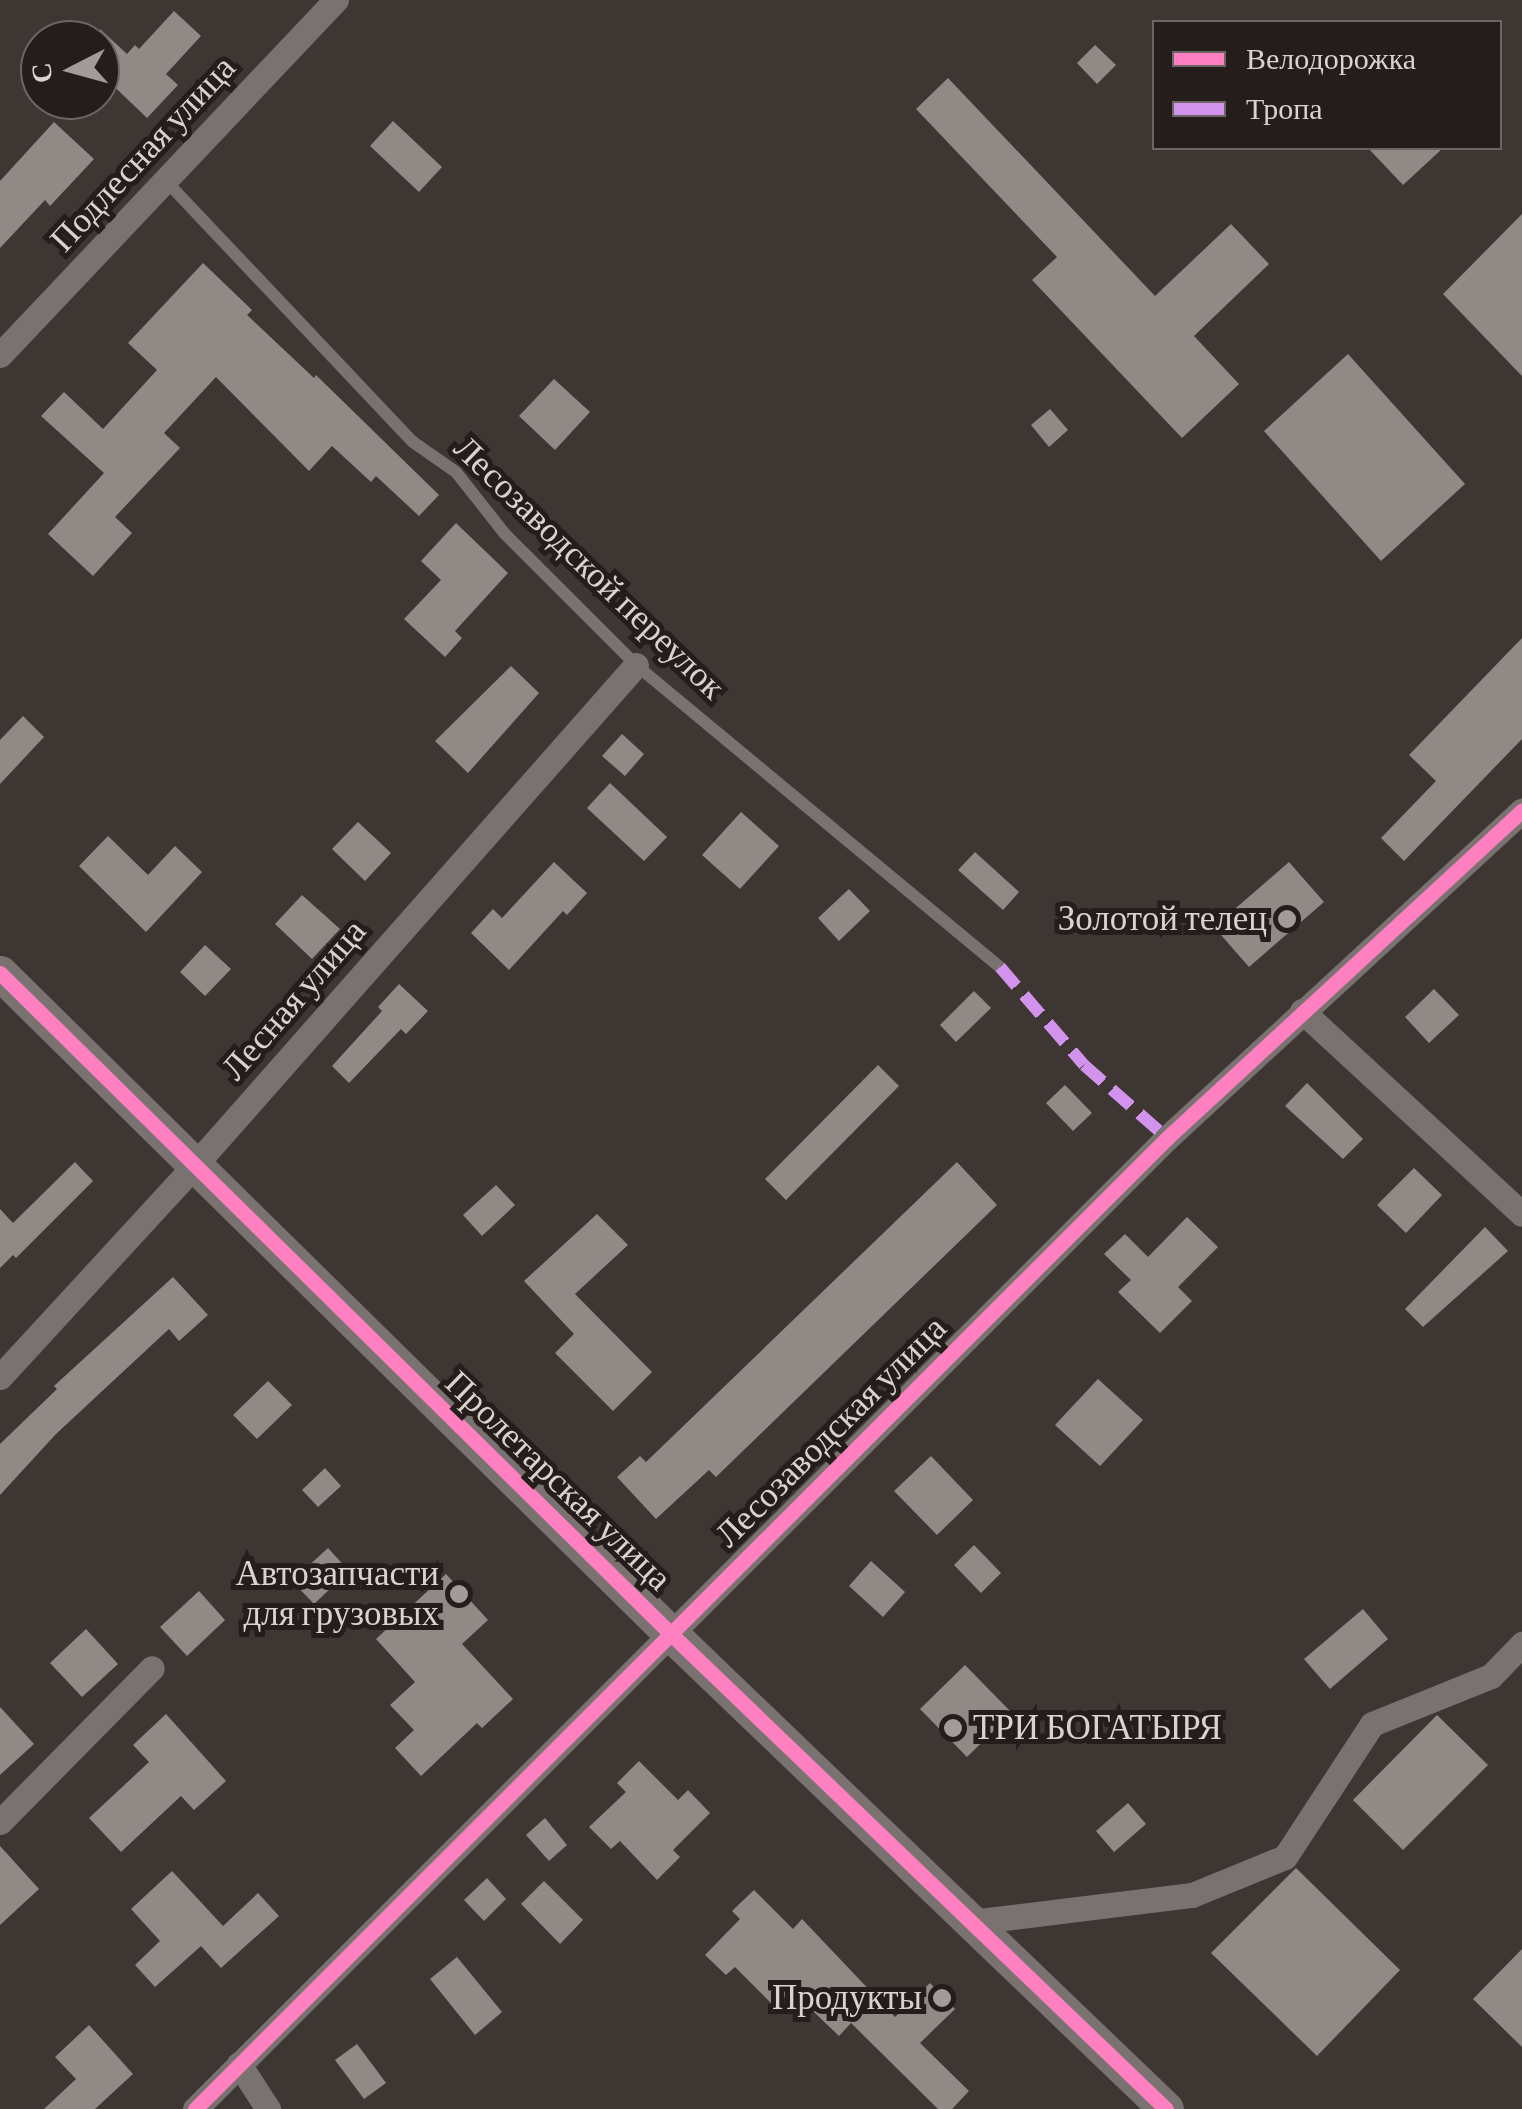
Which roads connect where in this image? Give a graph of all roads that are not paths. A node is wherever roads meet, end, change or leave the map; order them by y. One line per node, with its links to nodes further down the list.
1 (336, 0): 2 (street, Подлесная улица)
2 (166, 181): 3 (street, Подлесная улица); 4 (lane, Лесозаводской переулок)
3 (0, 356)
4 (636, 665): 6 (lane, Лесозаводской переулок); 9 (street, Лесная улица)
5 (1522, 810): 8 (street, Лесозаводская улица)
6 (1000, 967)
7 (0, 974): 9 (street, Пролетарская улица)
8 (1302, 1010): 10 (street); 12 (street, Лесозаводская улица)
9 (194, 1166): 11 (street, Лесная улица); 12 (street, Пролетарская улица)
10 (1522, 1214)
11 (0, 1377)
12 (671, 1634): 16 (street, Пролетарская улица); 17 (street, Лесозаводская улица)
13 (1522, 1644): 16 (street)
14 (152, 1668): 15 (street)
15 (0, 1822)
16 (970, 1922): 20 (street, Пролетарская улица)
17 (239, 2064): 18 (street, Лесозаводская улица); 19 (street)
18 (195, 2109)
19 (268, 2109)
20 (1166, 2109)

